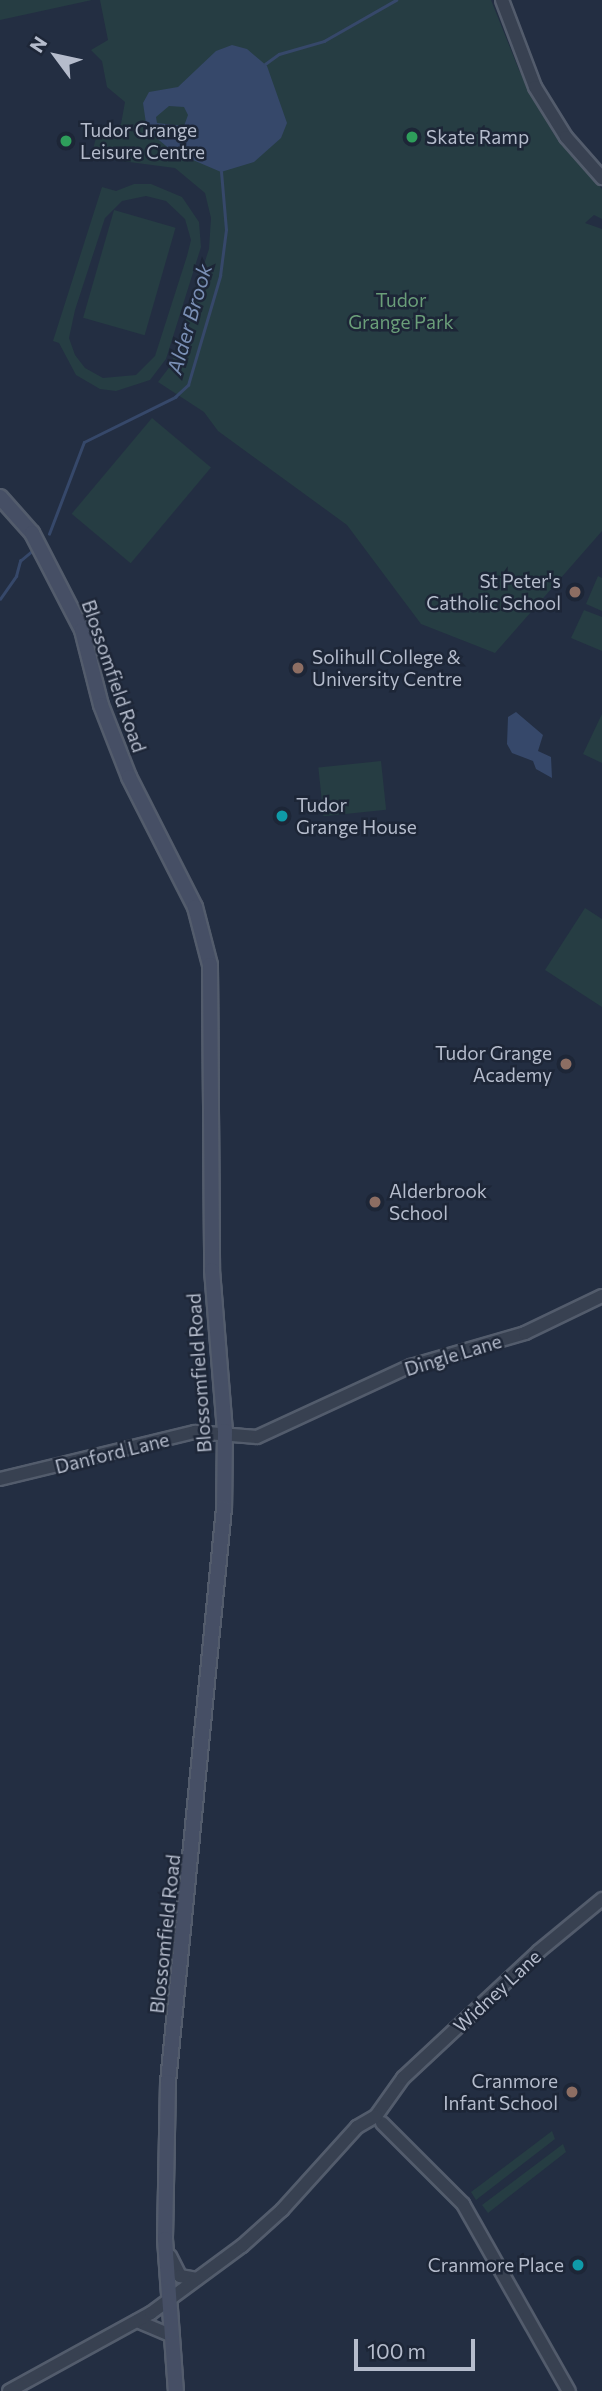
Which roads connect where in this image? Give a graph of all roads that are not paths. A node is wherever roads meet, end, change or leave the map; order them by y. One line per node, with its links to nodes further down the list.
1 (502, 0): 2 (street)
2 (602, 178)
3 (0, 498): 5 (main road, Blossomfield Road)
4 (602, 1296): 5 (street, Dingle Lane)
5 (225, 1432): 6 (street, Danford Lane); 9 (main road, Blossomfield Road)
6 (0, 1479)
7 (602, 1899): 8 (street, Widney Lane)
8 (382, 2118): 10 (street, Widney Lane); 16 (street)
9 (165, 2239): 10 (street); 11 (main road, Blossomfield Road)
10 (197, 2279): 11 (street, Widney Lane)
11 (167, 2302): 12 (street, Widney Lane); 13 (main road, Blossomfield Road)
12 (137, 2321): 13 (street); 14 (street, Widney Lane)
13 (170, 2335): 15 (main road, Blossomfield Road)
14 (9, 2391)
15 (176, 2391)
16 (569, 2391)

